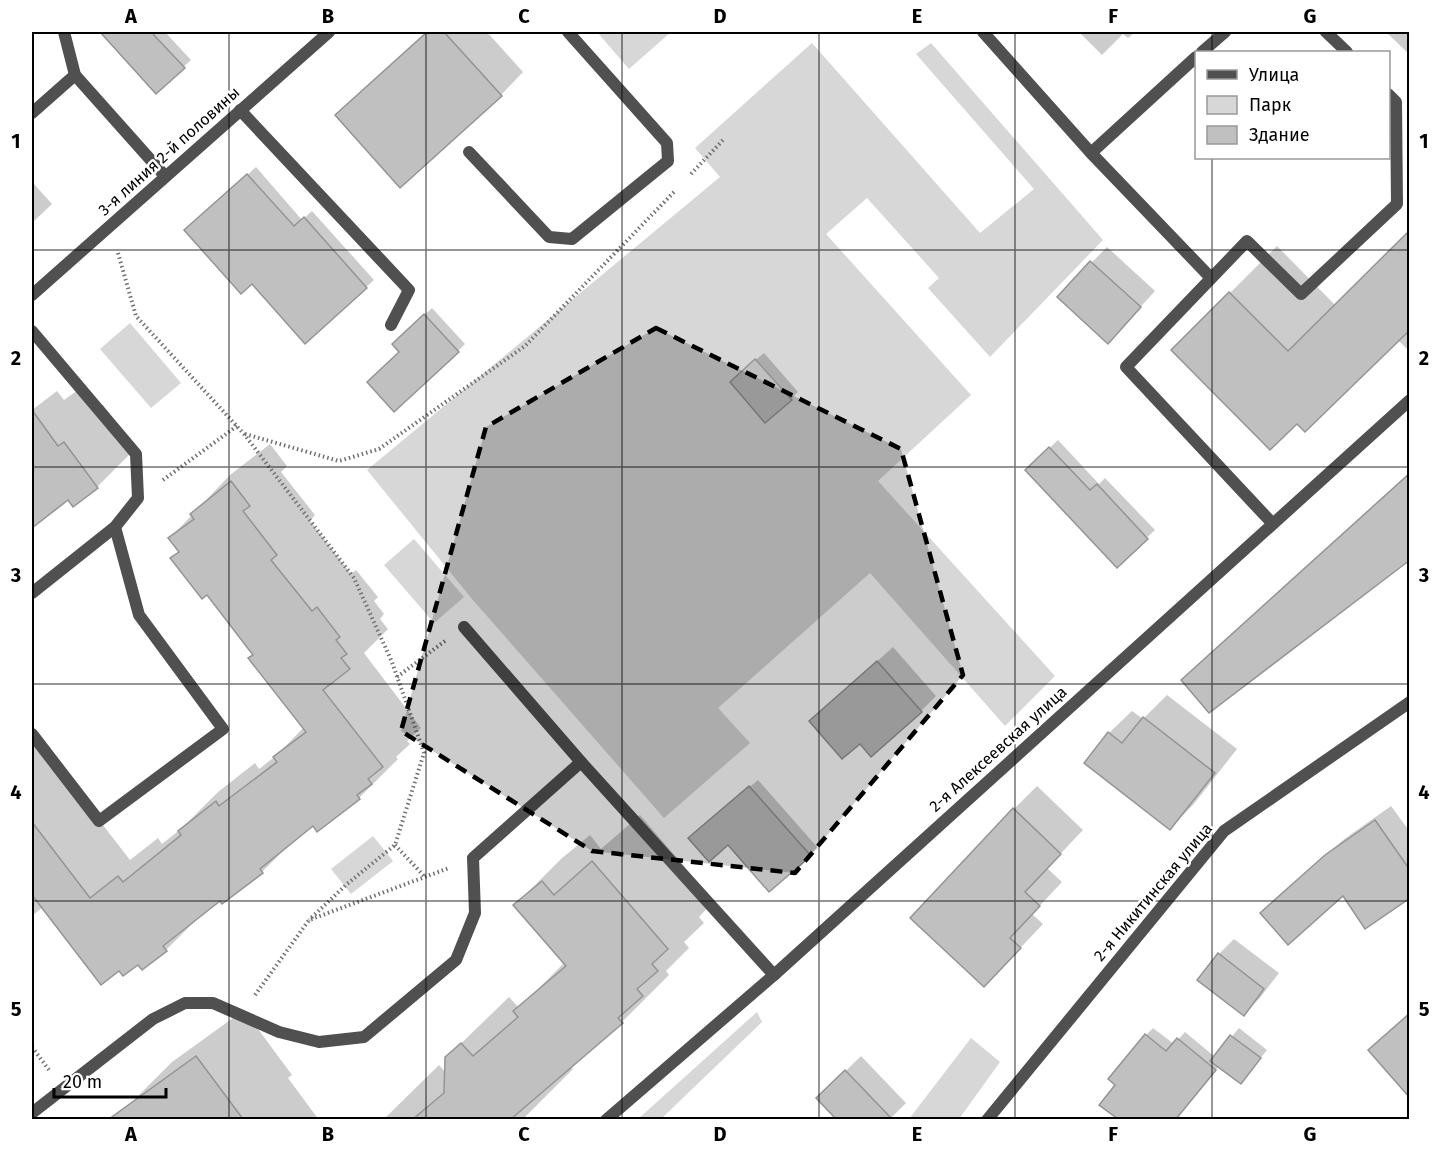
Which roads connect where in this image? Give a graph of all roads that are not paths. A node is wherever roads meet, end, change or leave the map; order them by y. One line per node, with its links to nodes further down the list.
1 (64, 32): 10 (street)
2 (329, 32): 12 (street, 3-я линия 2-й половины)
3 (568, 32): 14 (street)
4 (983, 32): 15 (street)
5 (1225, 32): 7 (street)
6 (1326, 32): 8 (street)
7 (1203, 51)
8 (1346, 51)
9 (1195, 59): 15 (street)
10 (75, 75): 13 (street); 16 (street)
11 (1390, 95): 17 (street)
12 (240, 110): 16 (street, 3-я линия 2-й половины); 19 (street)
13 (32, 113)
14 (469, 152)
15 (1091, 153): 17 (street)
16 (165, 176): 18 (street, 3-я линия 2-й половины)
17 (1211, 278): 22 (street)
18 (32, 295)
19 (391, 325)
20 (32, 331): 23 (street)
21 (1410, 400): 22 (street, 2-я Алексеевская улица)
22 (1272, 523): 29 (street, 2-я Алексеевская улица)
23 (115, 527): 24 (street); 27 (street)
24 (32, 593)
25 (464, 627): 28 (street)
26 (1410, 702): 32 (street, 2-я Никитинская улица)
27 (32, 734)
28 (581, 762): 29 (street); 30 (street)
29 (774, 975): 31 (street, 2-я Алексеевская улица)
30 (32, 1113)
31 (606, 1119)
32 (987, 1119)

